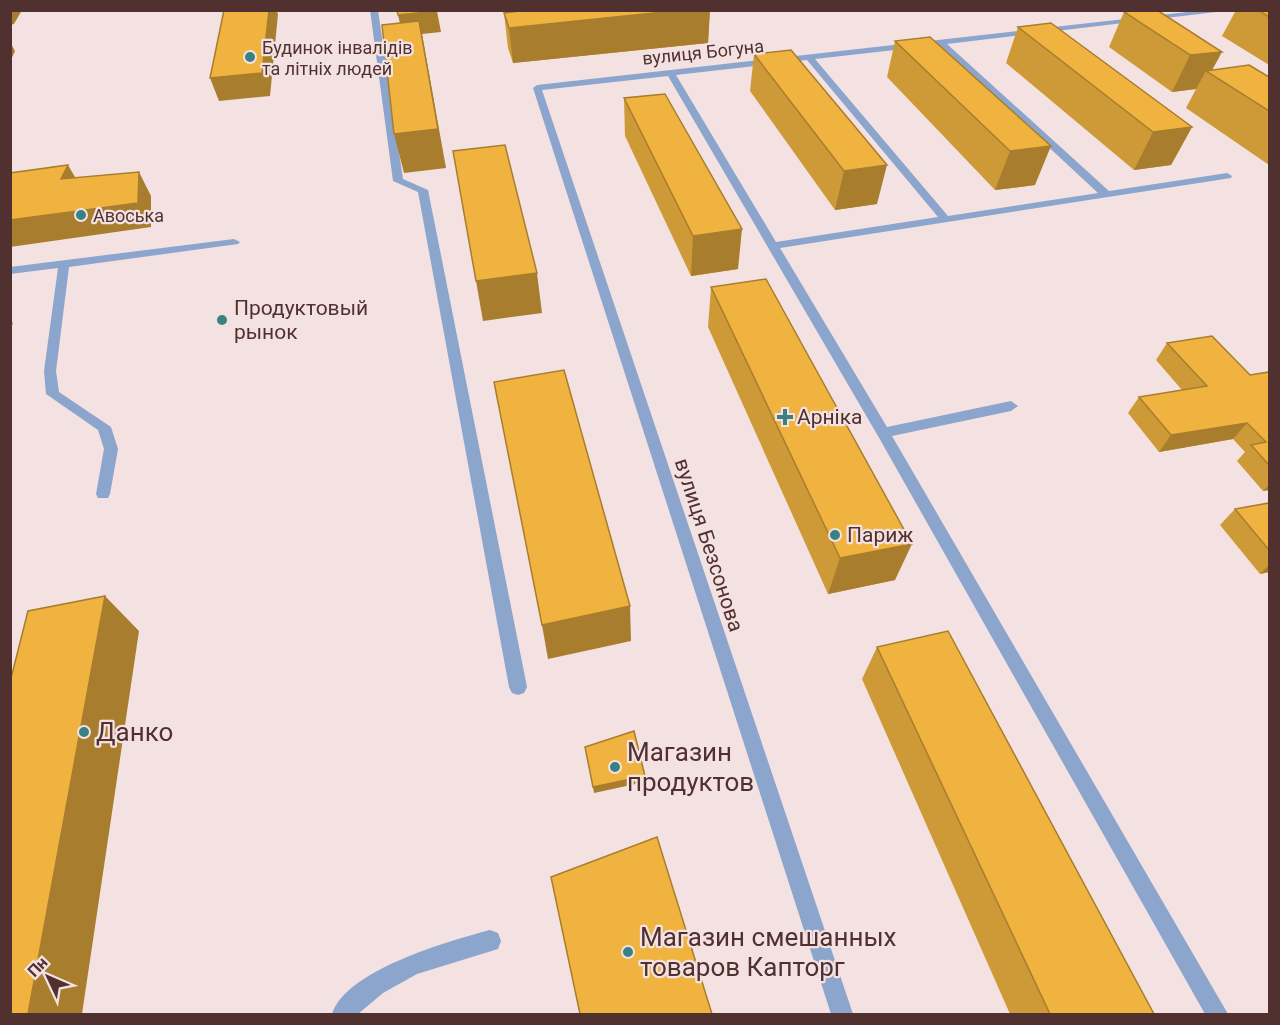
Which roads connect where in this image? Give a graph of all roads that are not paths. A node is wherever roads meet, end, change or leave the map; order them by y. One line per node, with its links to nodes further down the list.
1 (374, 10): 17 (street)
2 (1230, 10): 3 (street, вулиця Богуна)
3 (941, 43): 4 (street, вулиця Богуна); 8 (street)
4 (809, 57): 5 (street, вулиця Богуна); 9 (street)
5 (670, 72): 6 (street, вулиця Богуна); 11 (street)
6 (537, 88): 20 (street, вулиця Безсонова)
7 (1227, 176): 8 (street)
8 (1107, 195): 9 (street)
9 (945, 219): 11 (street)
10 (234, 242): 12 (street)
11 (772, 246): 15 (street)
12 (64, 264): 13 (street); 16 (street)
13 (10, 271)
14 (1011, 406): 15 (street)
15 (883, 433): 21 (street)
16 (103, 494)
17 (518, 687)
18 (490, 941): 19 (street)
19 (343, 1014)
20 (842, 1014)
21 (1217, 1014)

